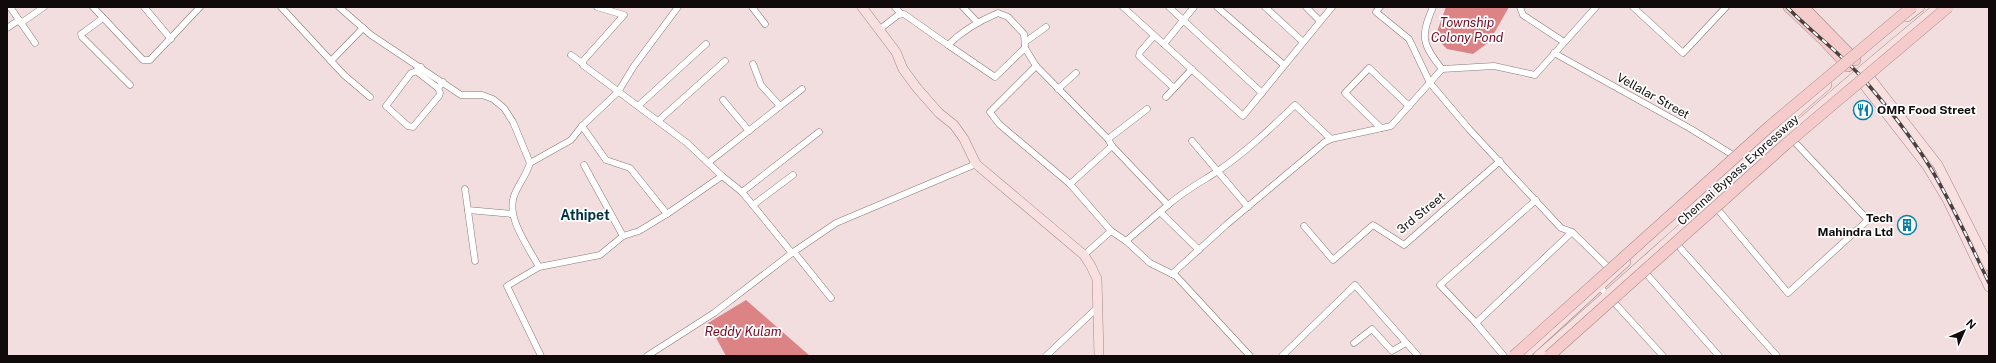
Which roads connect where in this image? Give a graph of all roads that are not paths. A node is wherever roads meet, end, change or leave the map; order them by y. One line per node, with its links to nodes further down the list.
1 (10, 7): 38 (street)
2 (44, 7): 38 (street)
3 (93, 7): 36 (street)
4 (144, 7): 47 (street)
5 (281, 7): 57 (street)
6 (339, 7): 43 (street)
7 (597, 7): 59 (street)
8 (678, 7): 76 (street)
9 (752, 7): 41 (street)
10 (862, 7): 45 (main road)
11 (895, 7): 35 (street)
12 (963, 7): 40 (street)
13 (1004, 7): 34 (street)
14 (1123, 7): 46 (street)
15 (1169, 7): 39 (street)
16 (1194, 7): 39 (street)
17 (1217, 7): 61 (street)
18 (1266, 7): 48 (street)
19 (1306, 7): 37 (street)
20 (1332, 7): 37 (street)
21 (1380, 7): 70 (street)
22 (1433, 7): 66 (street)
23 (1520, 7): 49 (street)
24 (1596, 7): 49 (street)
25 (1633, 7): 26 (street)
26 (1726, 7)
27 (1789, 7): 64 (highway)
28 (1803, 7): 64 (highway)
29 (1912, 7): 149 (highway, Chennai Bypass Expressway, bridge)
30 (1920, 7): 64 (main road)
31 (1938, 7): 64 (main road)
32 (1948, 7): 140 (highway, Chennai Bypass Expressway, bridge)
33 (198, 8): 47 (street)
34 (998, 13): 40 (street); 54 (street)
35 (901, 14): 45 (street); 53 (street)
36 (103, 18): 47 (street); 71 (street)
37 (1320, 20): 48 (street)
38 (20, 21): 42 (street); 50 (street)
39 (1182, 21): 52 (street); 77 (street)
40 (978, 22): 53 (street)
41 (765, 24)
42 (7, 28)
43 (363, 28): 57 (street); 63 (street)
44 (1046, 28): 54 (street)
45 (880, 29): 99 (main road)
46 (1154, 36): 52 (street); 73 (street)
47 (171, 38)
48 (1303, 42): 61 (street)
49 (1564, 42): 55 (street)
50 (35, 43)
51 (706, 44): 81 (street)
52 (1164, 44): 65 (street)
53 (948, 45): 54 (street)
54 (1025, 45): 62 (street)
55 (1554, 53): 66 (street); 95 (street, Vellalar Street)
56 (571, 56): 59 (street)
57 (332, 61): 79 (street)
58 (725, 61): 85 (street)
59 (582, 63): 76 (street)
60 (753, 64): 82 (street)
61 (1284, 65): 77 (street)
62 (1036, 66): 75 (street); 105 (street)
63 (421, 67): 67 (street); 69 (street)
64 (1855, 67): 90 (main road); 95 (main road); 127 (main road)
65 (1192, 69): 73 (street); 77 (street)
66 (1442, 69): 70 (street)
67 (416, 72): 72 (street); 72 (street)
68 (1076, 72): 75 (street)
69 (443, 82): 72 (street); 98 (street)
70 (1430, 83): 83 (street); 96 (street)
71 (130, 85)
72 (438, 88)
73 (1174, 88): 78 (street)
74 (802, 89): 82 (street)
75 (1058, 89): 91 (street)
76 (618, 92): 81 (street); 86 (street)
77 (1262, 93)
78 (1166, 96)
79 (370, 97)
80 (723, 100): 88 (street)
81 (638, 106): 85 (street)
82 (780, 106): 88 (street)
83 (1409, 106): 87 (street); 87 (street)
84 (1147, 109): 91 (street)
85 (658, 121): 97 (street)
86 (582, 126): 98 (street); 116 (street)
87 (1381, 128): 92 (street)
88 (749, 131): 97 (street)
89 (819, 132): 107 (street)
90 (1788, 134): 101 (main road); 109 (street)
91 (1108, 139): 94 (street)
92 (1331, 139): 102 (street); 112 (street)
93 (1192, 141): 102 (street)
94 (1112, 146): 105 (street); 111 (street)
95 (1741, 160): 101 (street, Vellalar Street); 131 (main road)
96 (1500, 161): 108 (street); 117 (street, 3rd Street)
97 (708, 162): 104 (street)
98 (530, 163): 115 (street)
99 (976, 164): 124 (street); 125 (main road)
100 (584, 165): 120 (street)
101 (1750, 168): 109 (main road)
102 (1217, 171): 111 (street); 112 (street)
103 (793, 175): 110 (street)
104 (722, 176): 107 (street); 116 (street)
105 (1070, 184): 118 (street)
106 (465, 189): 113 (street)
107 (742, 192): 110 (street)
108 (1536, 200): 119 (street); 137 (street)
109 (1712, 202): 121 (main road)
110 (753, 205): 124 (street)
111 (1168, 205): 114 (street)
112 (1248, 207): 123 (street)
113 (468, 210): 115 (street); 126 (street)
114 (1160, 212): 122 (street); 123 (street)
115 (512, 214): 128 (street)
116 (667, 214): 120 (street)
117 (1304, 226)
118 (1111, 231): 122 (street); 125 (street)
119 (1572, 232): 131 (street); 137 (street)
120 (623, 236): 128 (street)
121 (1672, 238): 129 (main road); 155 (street)
122 (1126, 241): 130 (street)
123 (1199, 250): 130 (street)
124 (793, 253): 135 (street); 142 (street)
125 (1084, 254): 136 (main road)
126 (475, 261)
127 (1986, 266): 133 (main road)
128 (539, 267): 141 (street)
129 (1640, 267): 134 (main road); 154 (street)
130 (1172, 274): 145 (street)
131 (1615, 274): 132 (main road)
132 (1600, 287): 134 (street); 150 (main road)
133 (1989, 287)
134 (1608, 295): 140 (main road); 153 (street)
135 (831, 298)
136 (1098, 307): 143 (street); 144 (main road)
137 (1476, 323): 148 (street)
138 (1354, 343): 139 (street)
139 (1406, 343): 146 (street); 147 (street)
140 (1549, 351): 151 (main road); 152 (street)
141 (541, 356)
142 (646, 356)
143 (1046, 356)
144 (1099, 356)
145 (1250, 356)
146 (1282, 356)
147 (1418, 356)
148 (1504, 356)
149 (1514, 356)
150 (1524, 356)
151 (1538, 356)
152 (1558, 356)
153 (1663, 356)
154 (1719, 356)
155 (1777, 356)

